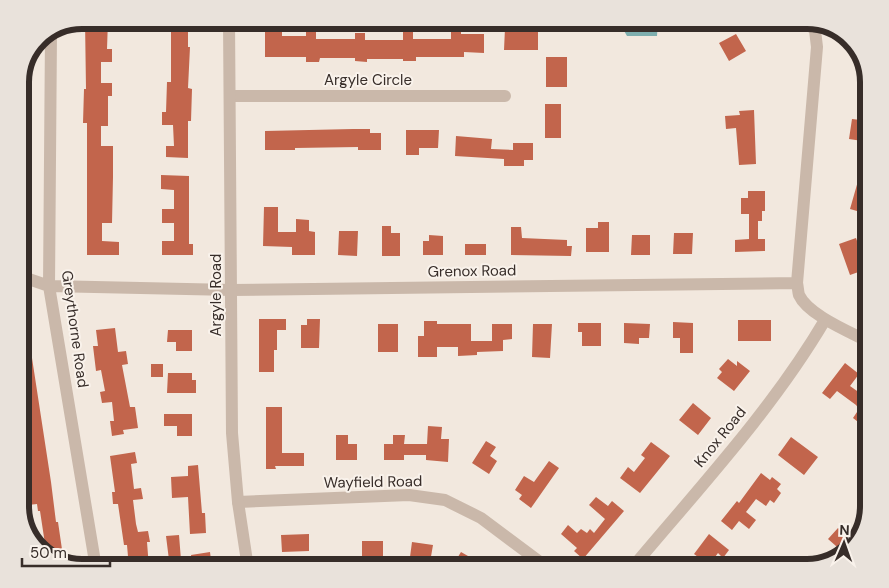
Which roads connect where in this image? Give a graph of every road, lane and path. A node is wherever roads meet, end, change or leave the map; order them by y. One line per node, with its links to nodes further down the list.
1 (230, 29): 4 (street, Argyle Road)
2 (815, 30): 7 (street)
3 (50, 40): 8 (street, Greythorne Road)
4 (231, 96): 5 (street, Argyle Circle); 9 (street, Argyle Road)
5 (505, 96)
6 (29, 279): 8 (street, Grenox Road)
7 (797, 283): 9 (street, Grenox Road); 10 (street)
8 (49, 286): 9 (street, Grenox Road); 13 (street, Greythorne Road)
9 (232, 290): 12 (street, Argyle Road)
10 (826, 320): 11 (street); 16 (street, Knox Road)
11 (860, 337)
12 (238, 502): 14 (street, Argyle Road); 15 (street, Wayfield Road)
13 (94, 559)
14 (247, 559)
15 (536, 559)
16 (640, 559)

